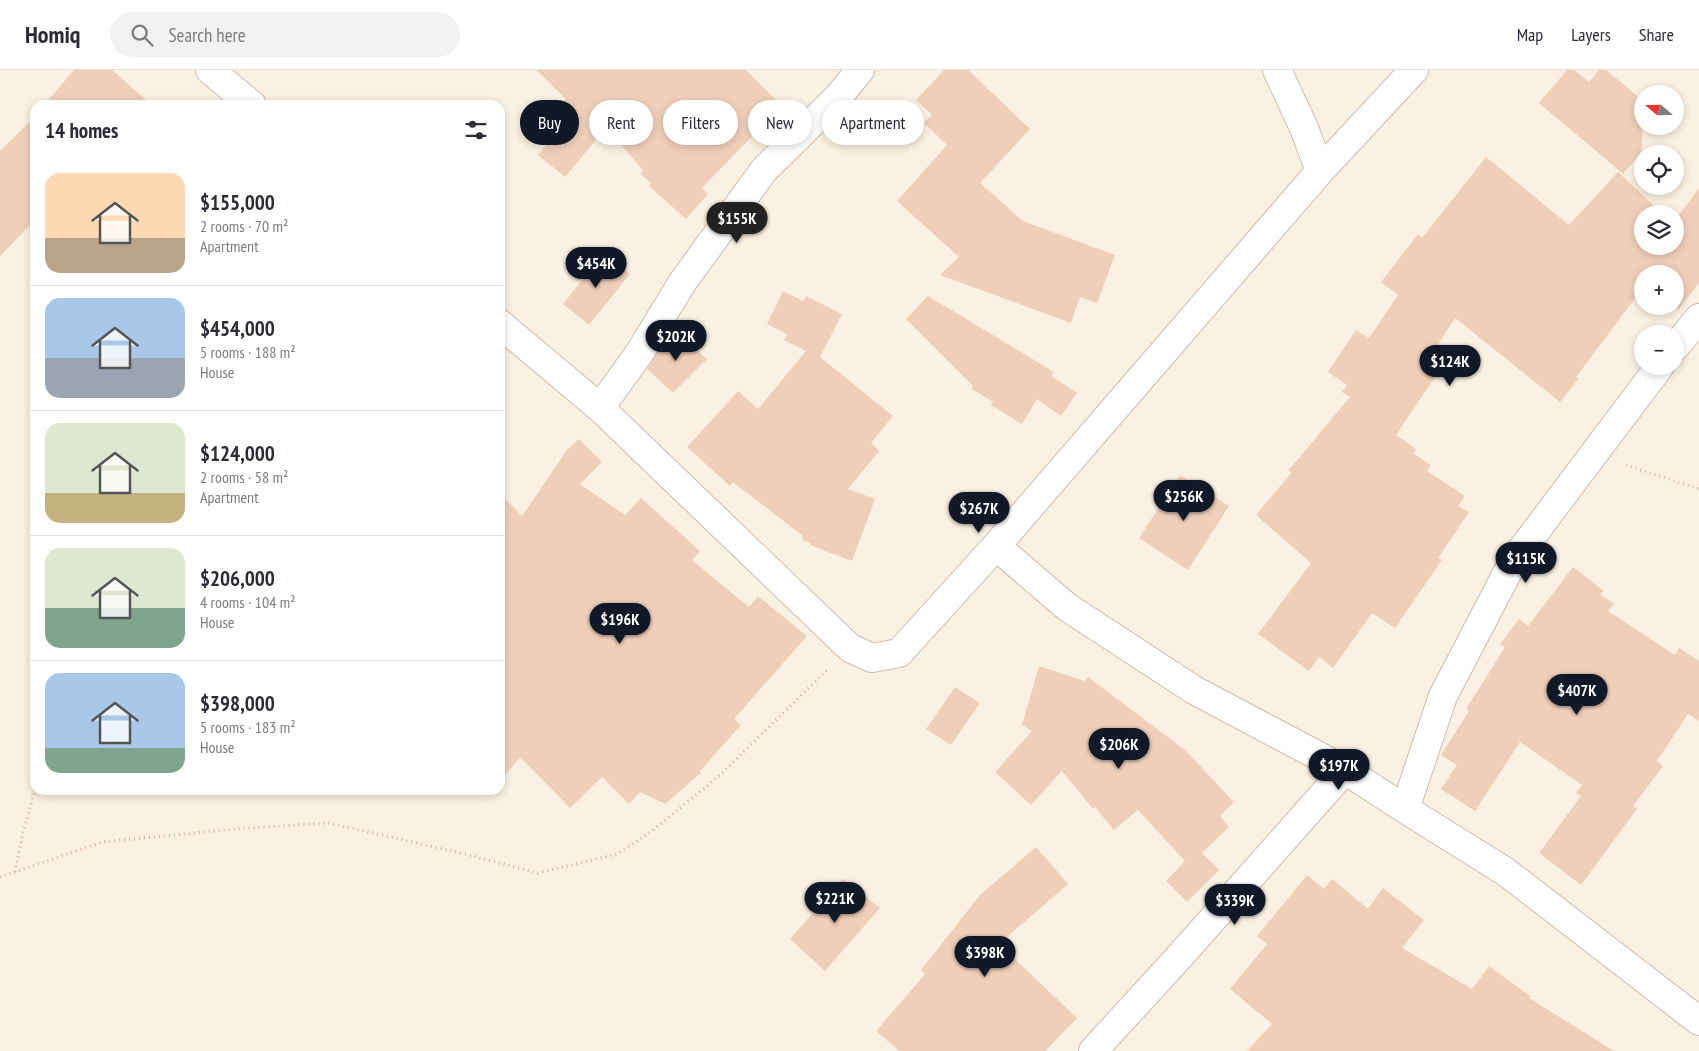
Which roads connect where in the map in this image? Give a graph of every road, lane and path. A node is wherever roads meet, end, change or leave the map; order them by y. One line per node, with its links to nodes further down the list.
1 (210, 70): 5 (street)
2 (860, 70): 11 (street)
3 (1277, 70): 6 (street)
4 (1414, 70): 6 (street)
5 (246, 100)
6 (1320, 171): 14 (street)
7 (1699, 318): 9 (street)
8 (505, 328): 11 (street)
9 (1684, 336)
10 (1653, 375): 12 (street)
11 (600, 408): 15 (street)
12 (1595, 453): 13 (path); 18 (street)
13 (1699, 489)
14 (996, 546): 15 (street); 16 (street)
15 (850, 648): 19 (path)
16 (1345, 770): 18 (street); 22 (street)
17 (34, 795): 19 (path)
18 (1405, 809): 21 (street)
19 (15, 872): 20 (path)
20 (0, 878)
21 (1699, 1021)
22 (1093, 1051)

